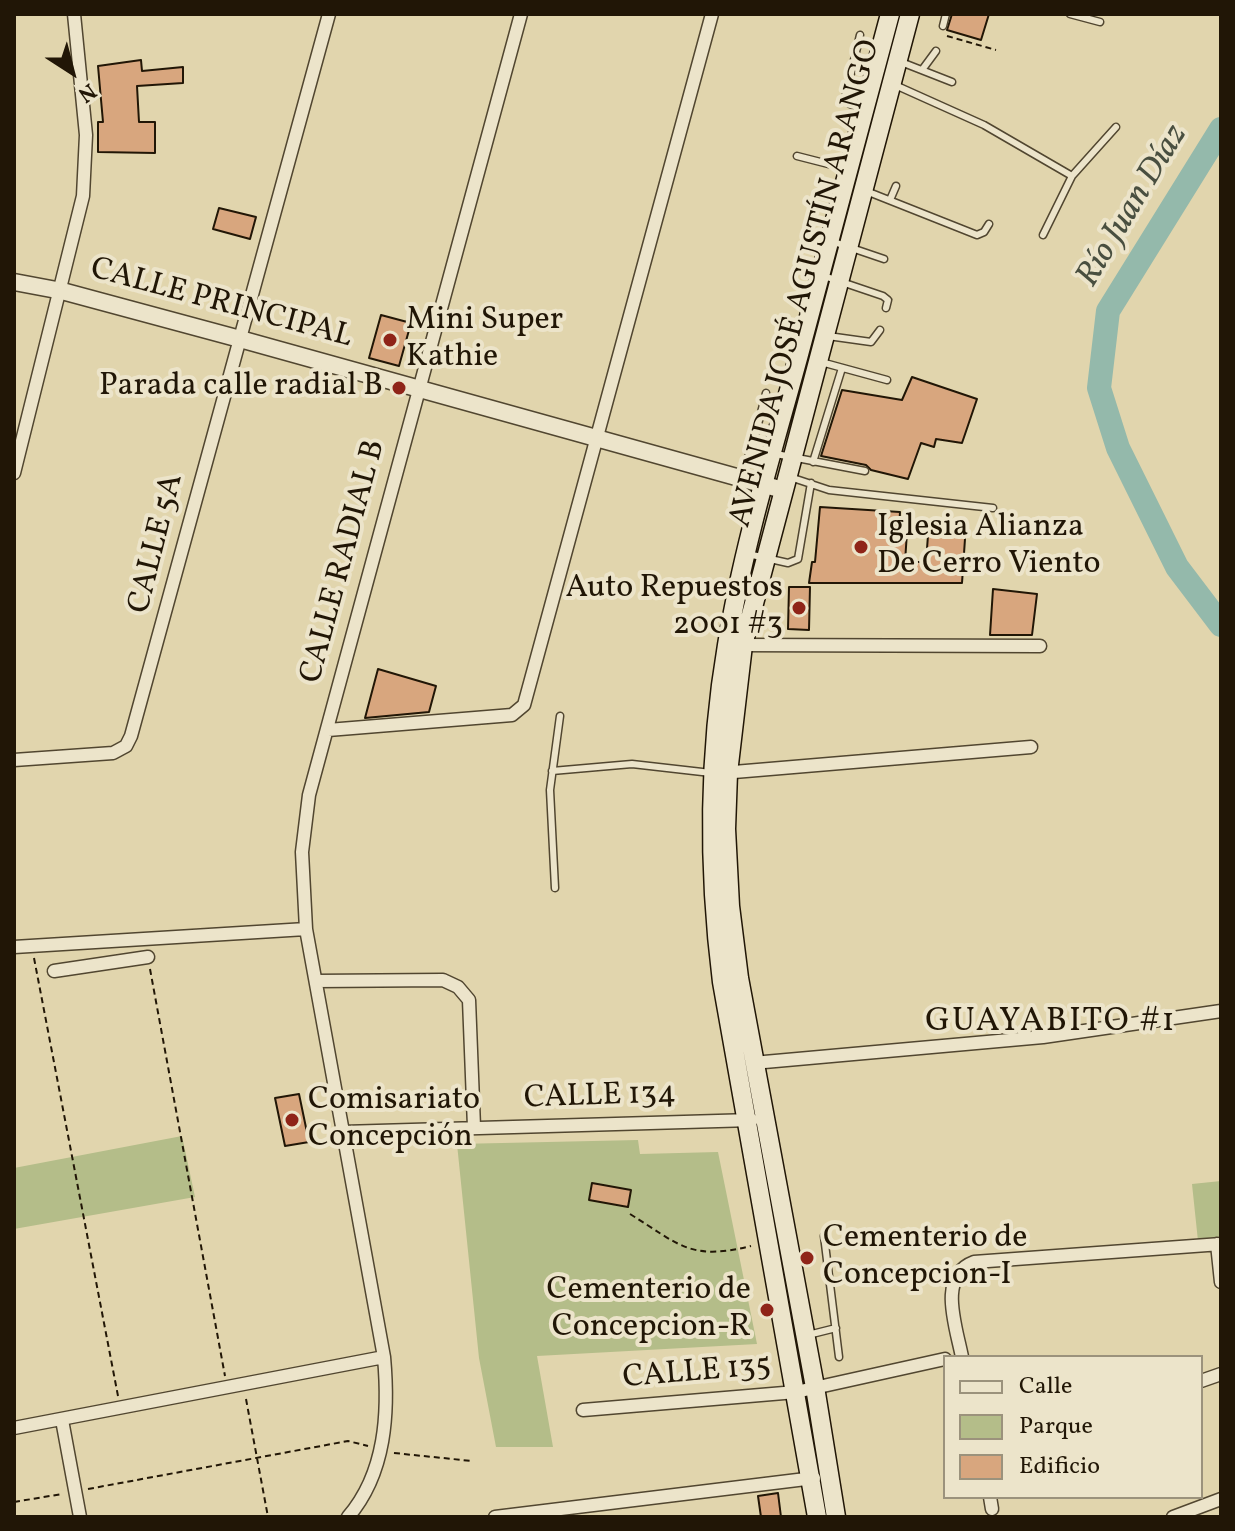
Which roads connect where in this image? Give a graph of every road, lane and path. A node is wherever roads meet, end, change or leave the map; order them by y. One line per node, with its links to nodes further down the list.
1 (74, 14): 34 (street)
2 (329, 14): 39 (street, CALLE 5A)
3 (521, 14): 44 (street, CALLE RADIAL B)
4 (712, 14): 49 (street)
5 (910, 14): 15 (main road, AVENIDA JOSÉ AGUSTÍN ARANGO)
6 (946, 14): 10 (lane)
7 (1070, 14): 9 (lane)
8 (886, 15): 19 (main road, AVENIDA JOSÉ AGUSTÍN ARANGO)
9 (1100, 22)
10 (943, 26)
11 (937, 33): 13 (path)
12 (860, 35): 19 (lane)
13 (996, 50)
14 (936, 51): 16 (lane)
15 (897, 61): 16 (lane); 18 (main road, AVENIDA JOSÉ AGUSTÍN ARANGO)
16 (922, 70): 17 (lane)
17 (952, 82)
18 (891, 84): 23 (lane); 25 (main road, AVENIDA JOSÉ AGUSTÍN ARANGO)
19 (865, 109): 22 (main road, AVENIDA JOSÉ AGUSTÍN ARANGO)
20 (1116, 127): 23 (lane)
21 (797, 156): 22 (lane)
22 (849, 170): 29 (main road, AVENIDA JOSÉ AGUSTÍN ARANGO)
23 (1072, 176): 28 (lane)
24 (896, 186): 26 (lane)
25 (863, 190): 26 (lane); 29 (main road, AVENIDA JOSÉ AGUSTÍN ARANGO)
26 (890, 200): 27 (lane)
27 (989, 224)
28 (1043, 235)
29 (838, 244): 30 (lane); 31 (main road, AVENIDA JOSÉ AGUSTÍN ARANGO); 32 (main road, AVENIDA JOSÉ AGUSTÍN ARANGO)
30 (884, 259)
31 (820, 275): 32 (lane); 37 (main road, AVENIDA JOSÉ AGUSTÍN ARANGO)
32 (839, 281): 35 (lane); 38 (main road, AVENIDA JOSÉ AGUSTÍN ARANGO)
33 (14, 282): 34 (street, CALLE PRINCIPAL)
34 (62, 291): 39 (street, CALLE PRINCIPAL); 53 (street)
35 (886, 308)
36 (880, 330): 38 (lane)
37 (804, 333): 38 (lane); 40 (main road, AVENIDA JOSÉ AGUSTÍN ARANGO)
38 (824, 336): 41 (main road, AVENIDA JOSÉ AGUSTÍN ARANGO)
39 (240, 339): 44 (street, CALLE PRINCIPAL); 65 (street, CALLE 5A)
40 (798, 356): 41 (lane); 47 (main road, AVENIDA JOSÉ AGUSTÍN ARANGO)
41 (817, 361): 42 (lane); 48 (main road, AVENIDA JOSÉ AGUSTÍN ARANGO)
42 (842, 368): 43 (lane); 51 (lane)
43 (887, 380)
44 (417, 388): 49 (street, CALLE PRINCIPAL); 63 (street, CALLE RADIAL B)
45 (766, 393): 46 (lane)
46 (759, 422): 47 (lane); 55 (lane)
47 (779, 427): 48 (lane); 50 (main road, AVENIDA JOSÉ AGUSTÍN ARANGO)
48 (798, 432): 54 (main road, AVENIDA JOSÉ AGUSTÍN ARANGO)
49 (597, 436): 55 (street, CALLE PRINCIPAL); 63 (street)
50 (772, 453): 54 (lane); 57 (main road, AVENIDA JOSÉ AGUSTÍN ARANGO)
51 (813, 462): 52 (lane); 54 (lane)
52 (865, 471)
53 (14, 473)
54 (787, 474): 56 (lane); 57 (street, CALLE PRINCIPAL); 59 (main road, AVENIDA JOSÉ AGUSTÍN ARANGO)
55 (739, 478): 57 (street, CALLE PRINCIPAL)
56 (811, 483): 58 (lane); 59 (lane)
57 (764, 485): 59 (main road, AVENIDA JOSÉ AGUSTÍN ARANGO)
58 (993, 508)
59 (757, 556): 60 (main road, AVENIDA JOSÉ AGUSTÍN ARANGO)
60 (735, 644): 61 (street); 67 (main road, AVENIDA JOSÉ AGUSTÍN ARANGO)
61 (1040, 646)
62 (560, 716): 66 (lane)
63 (328, 730): 69 (street, CALLE RADIAL B)
64 (1031, 747): 67 (street)
65 (14, 760)
66 (552, 771): 67 (lane); 68 (lane)
67 (722, 773): 78 (main road, AVENIDA JOSÉ AGUSTÍN ARANGO); 79 (main road, AVENIDA JOSÉ AGUSTÍN ARANGO)
68 (555, 888)
69 (306, 929): 70 (street); 76 (street, CALLE RADIAL B)
70 (129, 940): 71 (street); 74 (street)
71 (31, 945): 72 (street); 98 (path)
72 (14, 947)
73 (148, 957): 74 (street); 96 (path)
74 (131, 959): 75 (street)
75 (54, 971)
76 (316, 981): 80 (street); 81 (street, CALLE RADIAL B)
77 (1221, 1011): 78 (street)
78 (753, 1063): 79 (main road, AVENIDA JOSÉ AGUSTÍN ARANGO)
79 (755, 1120): 80 (street, CALLE 134); 84 (main road, AVENIDA JOSÉ AGUSTÍN ARANGO); 88 (main road, AVENIDA JOSÉ AGUSTÍN ARANGO)
80 (474, 1127): 81 (street, CALLE 134)
81 (343, 1132): 91 (street, CALLE RADIAL B)
82 (630, 1214): 84 (path)
83 (824, 1236): 87 (lane)
84 (768, 1242): 89 (main road, AVENIDA JOSÉ AGUSTÍN ARANGO)
85 (1219, 1244): 86 (street); 90 (street)
86 (1221, 1282)
87 (836, 1328): 88 (lane); 92 (lane)
88 (805, 1336): 89 (lane); 95 (main road, AVENIDA JOSÉ AGUSTÍN ARANGO)
89 (787, 1341): 97 (main road, AVENIDA JOSÉ AGUSTÍN ARANGO)
90 (959, 1355)
91 (384, 1357): 94 (street); 102 (street, CALLE RADIAL B)
92 (839, 1357)
93 (943, 1359): 95 (street, CALLE 135)
94 (244, 1386): 96 (street); 103 (path)
95 (815, 1387): 97 (street, CALLE 135); 105 (main road, AVENIDA JOSÉ AGUSTÍN ARANGO)
96 (227, 1389): 98 (street)
97 (796, 1392): 99 (street, CALLE 135); 106 (main road, AVENIDA JOSÉ AGUSTÍN ARANGO)
98 (120, 1409): 100 (street)
99 (583, 1410)
100 (62, 1420): 101 (street); 107 (street)
101 (14, 1428)
102 (380, 1449): 103 (path); 104 (path); 112 (street, CALLE RADIAL B)
103 (257, 1457): 107 (path); 111 (path)
104 (472, 1461)
105 (829, 1477): 106 (street); 115 (main road, AVENIDA JOSÉ AGUSTÍN ARANGO)
106 (810, 1478): 113 (street); 114 (main road, AVENIDA JOSÉ AGUSTÍN ARANGO)
107 (75, 1491): 109 (path); 110 (street)
108 (1221, 1499): 116 (street)
109 (14, 1502)
110 (80, 1517)
111 (268, 1517)
112 (348, 1517)
113 (495, 1517)
114 (817, 1517)
115 (836, 1517)
116 (1173, 1517)

